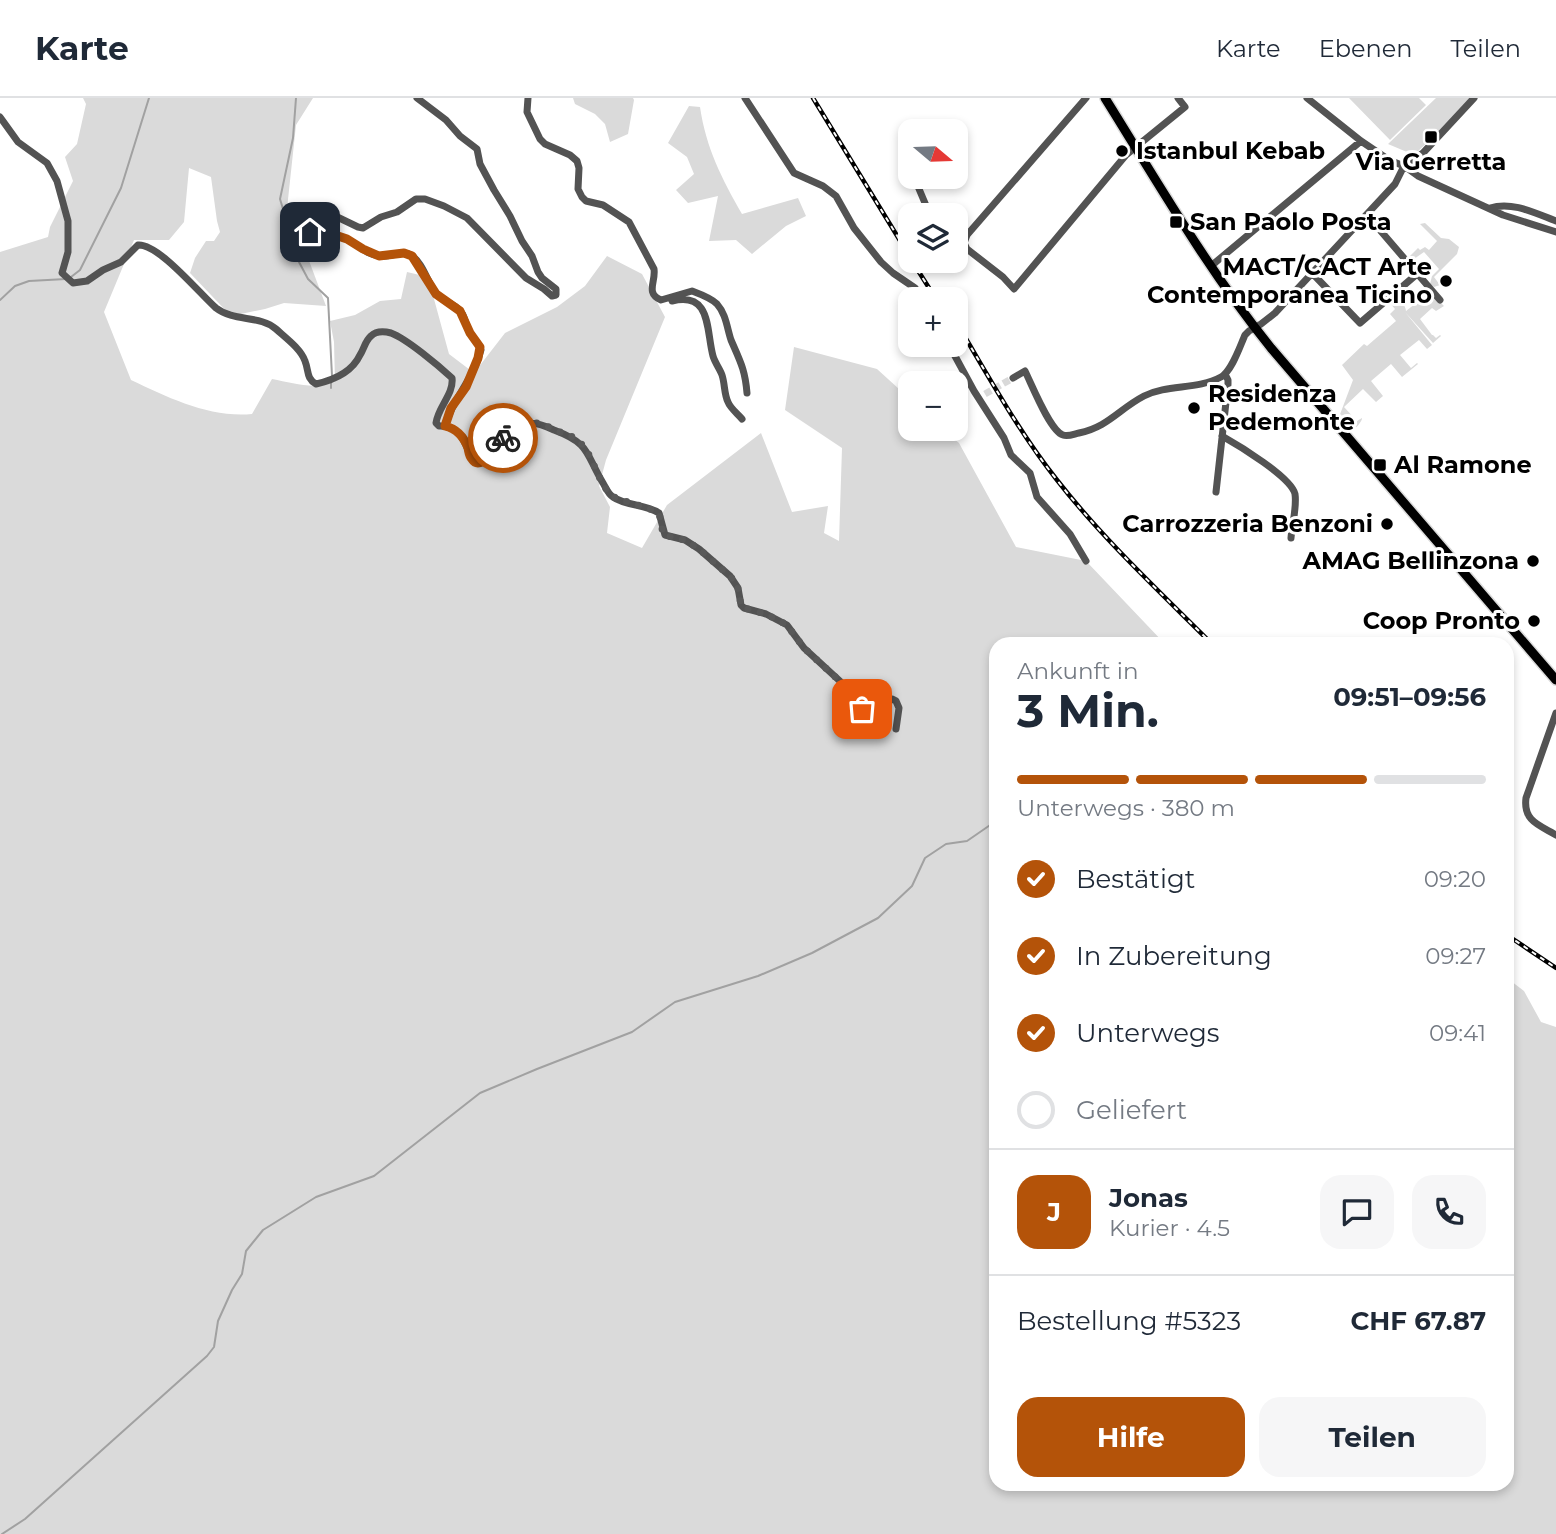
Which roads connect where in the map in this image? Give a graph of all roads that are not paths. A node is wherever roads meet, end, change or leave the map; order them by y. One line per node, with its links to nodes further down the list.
1 (417, 98): 31 (street)
2 (528, 98): 23 (street)
3 (745, 98): 22 (street)
4 (1086, 98): 17 (street)
5 (1105, 98): 11 (main road)
6 (1178, 98): 11 (street)
7 (1307, 98): 10 (street)
8 (1474, 98): 12 (street)
9 (0, 117): 31 (street)
10 (1361, 141): 12 (street); 19 (street)
11 (1136, 147): 18 (street); 19 (main road)
12 (1404, 166): 13 (street); 14 (street)
13 (1489, 209): 15 (street); 16 (street)
14 (1367, 215): 20 (street); 21 (street)
15 (1556, 221)
16 (1556, 232)
17 (968, 234)
18 (968, 250)
19 (1211, 266): 25 (main road)
20 (1312, 273): 21 (street); 25 (street)
21 (1417, 274): 24 (street)
22 (914, 287)
23 (660, 300): 29 (street); 30 (street)
24 (1440, 300)
25 (1254, 328): 27 (street); 36 (main road)
26 (957, 357): 35 (street)
27 (1225, 374): 28 (street); 32 (street)
28 (1013, 378)
29 (747, 393)
30 (742, 419)
31 (445, 426): 38 (street)
32 (1222, 436): 33 (street); 34 (street)
33 (1216, 492)
34 (1291, 538)
35 (1086, 561)
36 (1556, 680)
37 (1556, 713): 39 (street)
38 (896, 729)
39 (1556, 835)

